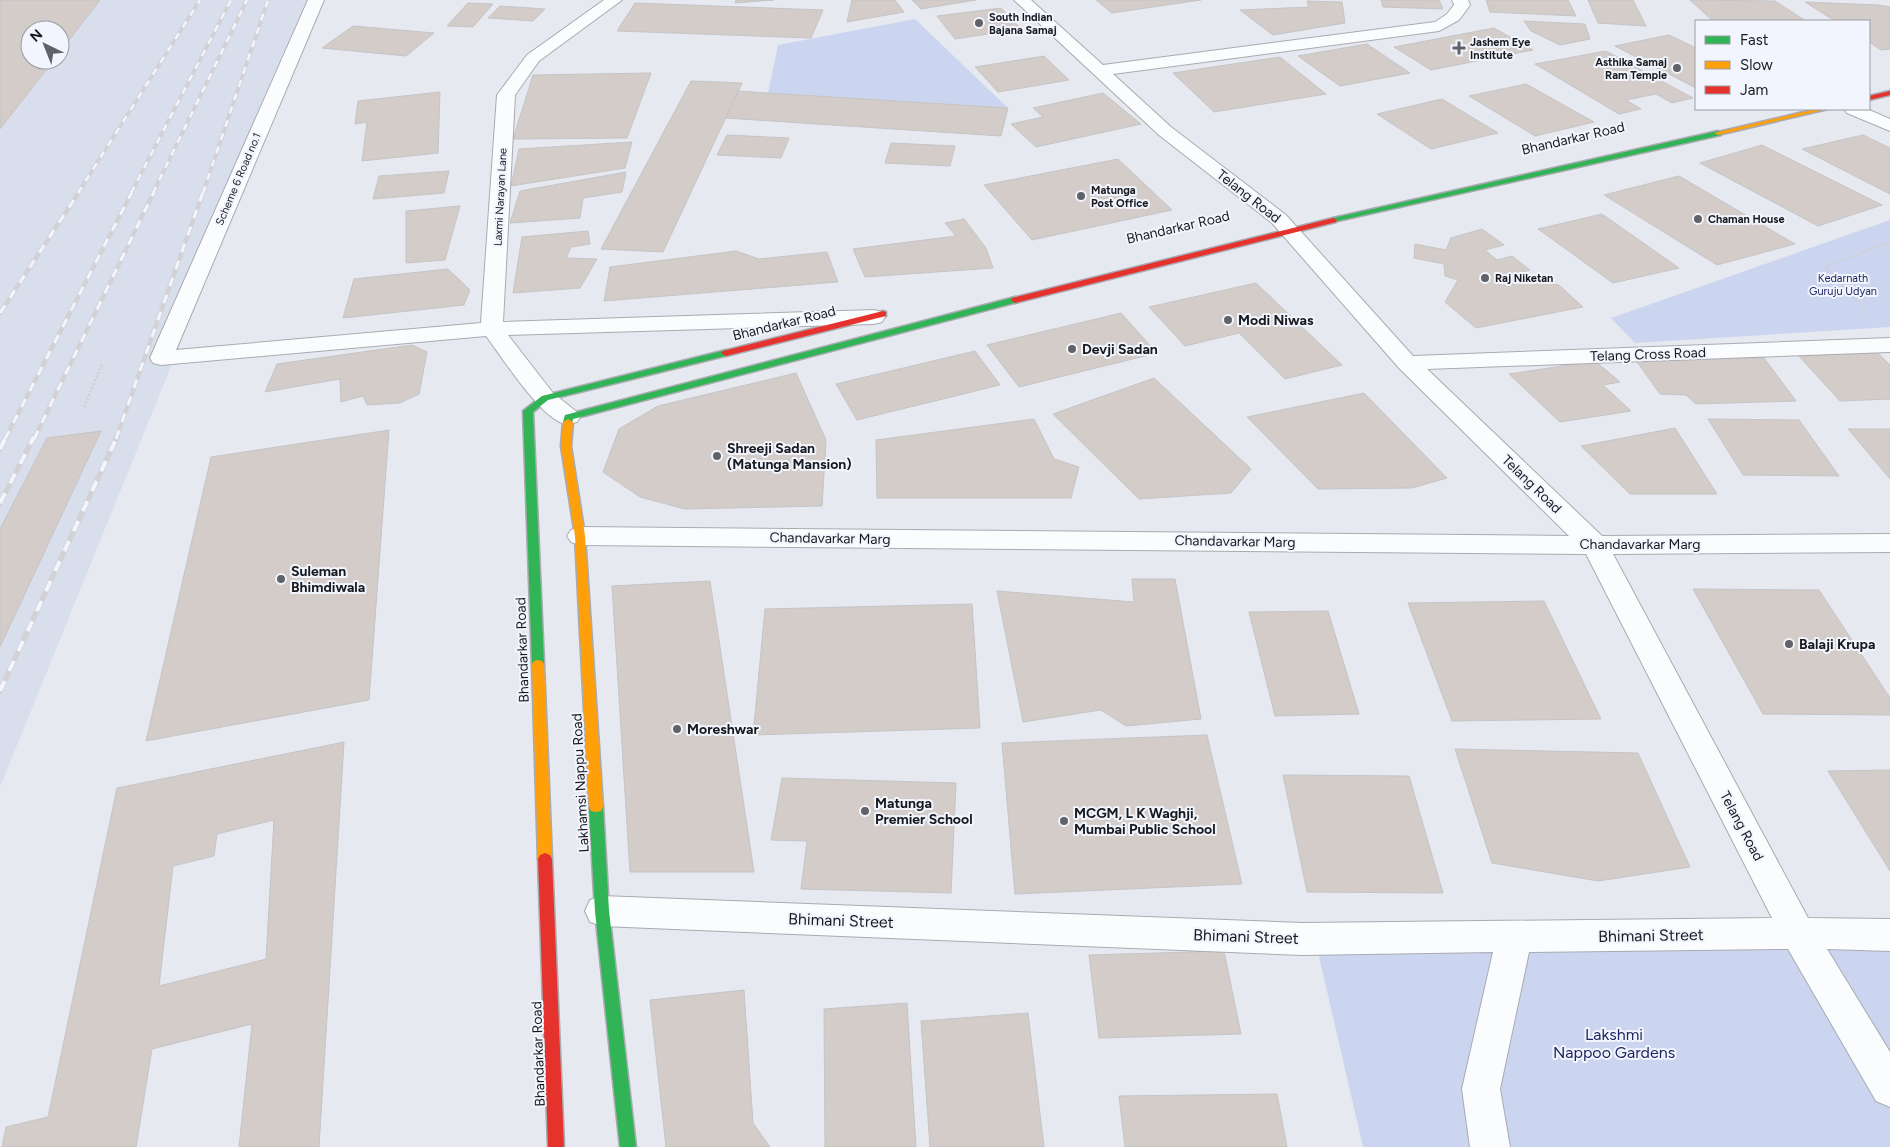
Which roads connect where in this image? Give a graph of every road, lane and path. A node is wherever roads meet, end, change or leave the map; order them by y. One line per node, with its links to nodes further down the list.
1 (316, 0): 15 (street, Scheme 6 Road no.1)
2 (614, 0): 15 (street, Laxmi Narayan Lane)
3 (1022, 0): 5 (street, Telang Road)
4 (1460, 0): 5 (street)
5 (1099, 71): 11 (street, Telang Road)
6 (1890, 93): 7 (street)
7 (1870, 98)
8 (1819, 110): 11 (street, Bhandarkar Road)
9 (1855, 110): 10 (street)
10 (1890, 126)
11 (1279, 222): 17 (street, Telang Road); 21 (street, Bhandarkar Road)
12 (1890, 242): 13 (path)
13 (1866, 311)
14 (884, 314): 15 (street); 19 (street, Bhandarkar Road)
15 (492, 329): 19 (street)
16 (1890, 345): 17 (street, Telang Cross Road)
17 (1407, 363): 24 (street, Telang Road)
18 (102, 364): 20 (path)
19 (545, 398): 21 (street); 30 (street, Bhandarkar Road)
20 (84, 407)
21 (568, 416): 22 (street, Lakhamsi Nappu Road)
22 (580, 536): 24 (street, Chandavarkar Marg); 25 (street, Lakhamsi Nappu Road)
23 (1890, 543): 24 (street, Chandavarkar Marg)
24 (1595, 544): 26 (street, Telang Road)
25 (602, 911): 28 (street, Bhimani Street); 31 (street, Lakhamsi Nappu Road)
26 (1798, 933): 27 (street, Bhimani Street); 28 (street, Bhimani Street); 29 (street, Telang Road)
27 (1890, 934)
28 (1514, 937): 32 (street)
29 (1890, 1088)
30 (556, 1147)
31 (628, 1147)
32 (1490, 1147)

